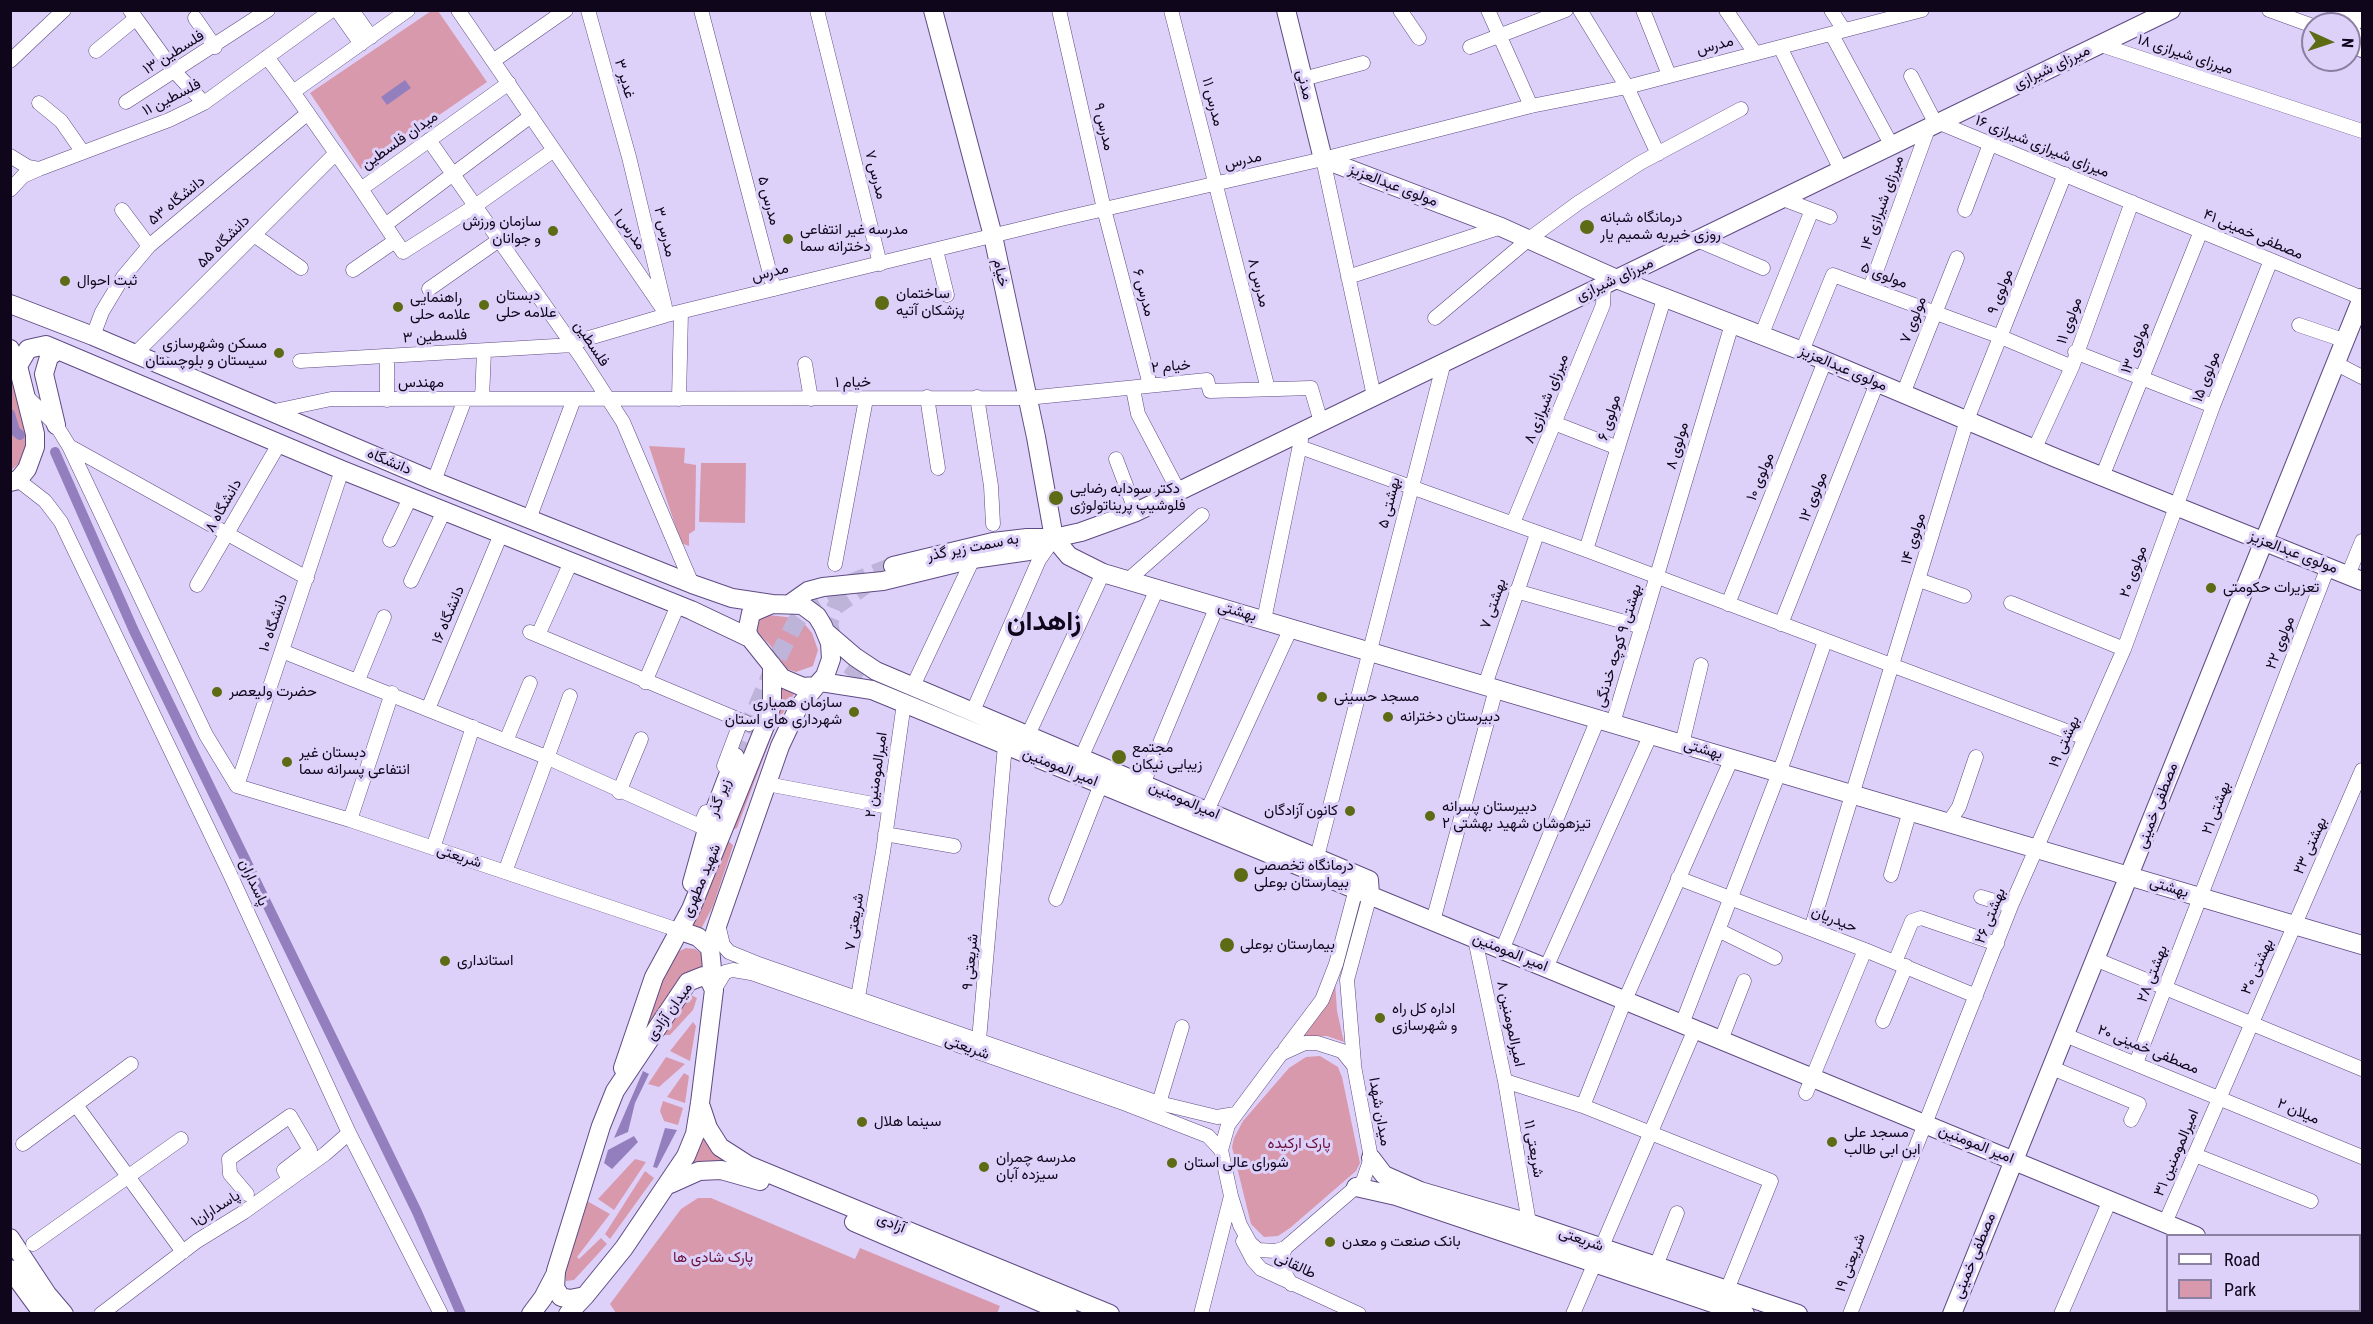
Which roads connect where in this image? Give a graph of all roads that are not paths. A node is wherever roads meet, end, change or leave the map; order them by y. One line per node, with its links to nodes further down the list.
1 (64, 10): 44 (street)
2 (332, 10): 43 (street, فلسطین ۱۱)
3 (337, 10): 36 (street)
4 (352, 10): 36 (street)
5 (408, 10): 36 (street)
6 (458, 10): 45 (street)
7 (566, 10): 27 (street)
8 (588, 10): 71 (street, غدیر ۳)
9 (701, 10): 108 (street, مدرس ۵)
10 (817, 10): 101 (street, مدرس ۷)
11 (933, 10): 92 (main road, خیام)
12 (1059, 10): 83 (street, مدرس ۹)
13 (1172, 10): 77 (street, مدرس ۱۱)
14 (1286, 10): 50 (main road, مدنی)
15 (1400, 10): 35 (street)
16 (1488, 10): 34 (street)
17 (1566, 10): 34 (street)
18 (1580, 10): 52 (street)
19 (1643, 10): 48 (street)
20 (1726, 10): 42 (street)
21 (1831, 10): 33 (street)
22 (1922, 10): 33 (street, مدرس)
23 (2171, 10): 29 (main road, میرزای شیرازی)
24 (2269, 10): 32 (street)
25 (2356, 10): 31 (main road)
26 (263, 12): 38 (street, فلسطین ۱۳)
27 (551, 14): 45 (street)
28 (132, 15): 41 (street); 47 (street)
29 (2141, 17): 37 (main road, میرزای شیرازی)
30 (195, 18): 38 (street)
31 (2362, 19)
32 (2301, 22)
33 (1838, 32): 40 (street, مدرس); 65 (street)
34 (1500, 37): 39 (street); 57 (street)
35 (1419, 38)
36 (365, 40): 53 (street)
37 (2101, 45): 61 (main road, میرزای شیرازی); 62 (street, میرزای شیرازی ۱۸)
38 (215, 47): 47 (street, فلسطین ۱۳)
39 (1470, 47)
40 (1780, 49): 42 (street, مدرس); 74 (street)
41 (96, 51)
42 (1755, 53): 48 (street, مدرس)
43 (267, 57): 53 (street, میدان فلسطین); 56 (street, فلسطین ۱۱)
44 (10, 61)
45 (493, 61): 51 (street)
46 (1363, 63): 50 (street)
47 (174, 71): 54 (street, فلسطین ۱۳); 56 (street)
48 (1669, 75): 52 (street, مدرس)
49 (1911, 76): 61 (street)
50 (1303, 79): 72 (main road, مدنی)
51 (509, 84): 60 (street, مدرس ۱); 63 (street, میدان فلسطین)
52 (1627, 87): 57 (street, مدرس); 69 (street)
53 (293, 92): 59 (street, میدان فلسطین)
54 (126, 102)
55 (39, 103): 67 (street)
56 (204, 103): 67 (street, فلسطین ۱۱)
57 (1531, 106): 72 (street, مدرس)
58 (1741, 109): 69 (street)
59 (308, 113): 68 (street, میدان فلسطین); 96 (street, دانشگاه ۵۳)
60 (531, 116): 66 (street, مدرس ۱); 76 (street)
61 (1934, 125): 64 (street, میرزای شیرازی شیرازی ۱۶); 65 (main road, میرزای شیرازی); 107 (street, میرزای شیرازی ۱۴)
62 (2362, 131)
63 (429, 141): 76 (street, فلسطین); 78 (street, میدان فلسطین)
64 (1990, 144): 75 (street, میرزای شیرازی شیرازی ۱۶); 86 (street)
65 (1892, 146): 74 (main road, میرزای شیرازی)
66 (554, 150): 82 (street); 116 (street, مدرس ۱)
67 (82, 151): 73 (street, فلسطین ۱۱)
68 (336, 153): 78 (street, میدان فلسطین); 91 (street, دانشگاه ۵۵)
69 (1658, 154): 93 (street)
70 (10, 156): 73 (street)
71 (629, 157): 116 (street, مدرس ۳)
72 (1323, 159): 77 (street, مدرس); 89 (main road, مولوی عبدالعزیز); 105 (street)
73 (39, 170): 79 (street, فلسطین ۱۱)
74 (1841, 170): 80 (main road, میرزای شیرازی)
75 (2065, 174): 81 (street, میرزای شیرازی شیرازی ۱۶); 122 (street, مولوی ۹)
76 (454, 176): 82 (street, فلسطین); 88 (street)
77 (1216, 184): 83 (street, مدرس); 144 (street, مدرس ۸)
78 (361, 189): 88 (street)
79 (10, 190)
80 (1783, 199): 85 (street); 95 (main road, میرزای شیرازی)
81 (2132, 202): 90 (street, مصطفی خمینی ۴۱); 129 (street, مولوی ۱۱)
82 (475, 206): 94 (street, فلسطین); 97 (street)
83 (1104, 209): 92 (street, مدرس); 142 (street, مدرس ۶)
84 (122, 210): 96 (street)
85 (1812, 210): 87 (street); 121 (street)
86 (1965, 210)
87 (1830, 217)
88 (385, 225): 97 (street)
89 (1501, 227): 93 (main road, مولوی عبدالعزیز); 105 (street)
90 (2201, 231): 100 (street, مصطفی خمینی ۴۱); 140 (street, مولوی ۱۳)
91 (254, 235): 102 (street); 130 (street, دانشگاه ۵۵)
92 (993, 236): 98 (street, مدرس); 151 (main road, خیام)
93 (1529, 239): 106 (main road, مولوی عبدالعزیز); 117 (street)
94 (499, 240): 109 (street); 124 (street, فلسطین)
95 (1697, 240): 103 (street); 106 (main road, میرزای شیرازی)
96 (149, 246): 120 (street, دانشگاه ۵۳)
97 (399, 246): 104 (street)
98 (936, 250): 101 (street, مدرس); 110 (street)
99 (1956, 258): 115 (street, مولوی ۷)
100 (2271, 260): 112 (street, مصطفی خمینی ۴۱); 159 (street, مولوی ۱۵)
101 (880, 264): 108 (street, مدرس)
102 (301, 268)
103 (1763, 268)
104 (353, 270)
105 (1348, 277): 147 (street)
106 (1612, 282): 111 (main road, مولوی عبدالعزیز); 133 (main road, میرزای شیرازی); 163 (street, میرزای شیرازی ۸)
107 (1869, 288): 115 (street, مولوی ۵); 128 (street, مولوی ۵)
108 (774, 289): 114 (street, مدرس)
109 (429, 290)
110 (947, 295)
111 (1665, 296): 118 (main road, مولوی عبدالعزیز); 168 (street, مولوی ۶)
112 (2362, 298): 123 (main road, مصطفی خمینی)
113 (10, 304): 120 (main road, دانشگاه)
114 (681, 312): 116 (street, مدرس); 155 (street)
115 (1934, 312): 122 (street, مولوی ۵); 145 (street, مولوی ۷)
116 (667, 315): 124 (street, مدرس)
117 (1435, 318)
118 (1732, 324): 121 (main road, مولوی عبدالعزیز); 201 (street, مولوی ۸)
119 (2299, 324): 123 (street)
120 (93, 336): 130 (main road, دانشگاه)
121 (1761, 336): 128 (main road, مولوی عبدالعزیز)
122 (2001, 337): 138 (street, مولوی ۵); 161 (street, مولوی ۹)
123 (2346, 341): 136 (main road, مصطفی خمینی)
124 (572, 344): 127 (street, فلسطین ۳); 148 (street, فلسطین)
125 (10, 349): 137 (main road)
126 (58, 350): 137 (main road, دانشگاه); 164 (main road); 166 (main road, دانشگاه)
127 (484, 351): 131 (street, فلسطین ۳); 153 (street)
128 (1802, 351): 134 (main road, مولوی عبدالعزیز)
129 (2075, 352): 138 (street, مولوی ۱۱); 140 (street)
130 (135, 354): 160 (main road, دانشگاه)
131 (387, 356): 132 (street, فلسطین ۳); 158 (street)
132 (300, 361)
133 (1444, 362): 147 (main road, میرزای شیرازی); 176 (street, بهشتی ۵)
134 (1825, 362): 141 (main road, مولوی عبدالعزیز); 214 (street, مولوی ۱۰)
135 (805, 364): 156 (street)
136 (2337, 364): 139 (street); 192 (main road, مصطفی خمینی)
137 (18, 366): 146 (main road)
138 (2072, 367): 169 (street, مولوی ۱۱)
139 (2362, 377)
140 (2142, 378): 159 (street); 173 (street, مولوی ۱۳)
141 (1877, 383): 145 (main road, مولوی عبدالعزیز); 219 (street, مولوی ۱۲)
142 (1150, 385): 143 (street, خیام ۲); 144 (street, خیام ۲)
143 (1133, 388): 151 (street, خیام ۲); 177 (street)
144 (1268, 389): 162 (street, خیام ۲)
145 (1903, 394): 161 (main road, مولوی عبدالعزیز)
146 (25, 395): 164 (street); 174 (main road)
147 (1374, 396): 162 (main road, میرزای شیرازی)
148 (607, 397): 154 (street, مهندس); 155 (street, خیام ۱); 207 (street, فلسطین)
149 (927, 397): 150 (street, خیام ۱); 157 (street, خیام ۱); 171 (street)
150 (977, 397): 151 (street, خیام ۱); 185 (street)
151 (1027, 398): 189 (main road, خیام)
152 (465, 399): 153 (street, مهندس); 158 (street, مهندس); 175 (street)
153 (482, 399): 154 (street, مهندس)
154 (574, 399): 183 (street)
155 (679, 399): 156 (street, خیام ۱)
156 (811, 399): 157 (street, خیام ۱)
157 (866, 399): 196 (street)
158 (387, 400): 160 (street, مهندس)
159 (2213, 406): 179 (street, مولوی ۱۵)
160 (269, 412): 175 (main road, دانشگاه)
161 (1967, 420): 169 (main road, مولوی عبدالعزیز); 204 (street, مولوی ۱۴)
162 (1321, 422): 165 (main road, میرزای شیرازی)
163 (1554, 423): 168 (street); 184 (street, میرزای شیرازی ۸)
164 (56, 425): 167 (street)
165 (1301, 439): 176 (street); 177 (main road, میرزای شیرازی); 218 (street)
166 (279, 444): 172 (main road, دانشگاه); 186 (street, دانشگاه ۸)
167 (69, 446): 186 (street); 262 (street)
168 (1618, 448): 193 (street, مولوی ۶)
169 (2034, 450): 173 (main road, مولوی عبدالعزیز)
170 (1116, 459): 181 (street)
171 (938, 468)
172 (342, 470): 178 (main road, دانشگاه); 200 (street, دانشگاه ۱۰)
173 (2102, 477): 179 (main road, مولوی عبدالعزیز)
174 (14, 481): 335 (street, پاسداران)
175 (434, 481): 183 (main road, دانشگاه)
176 (1411, 487): 184 (street); 227 (street, بهشتی ۵)
177 (1179, 492): 181 (main road, میرزای شیرازی)
178 (410, 498): 180 (main road, دانشگاه); 190 (street)
179 (2176, 506): 192 (main road, مولوی عبدالعزیز); 225 (street, مولوی ۲۰)
180 (444, 512): 187 (main road, دانشگاه); 205 (street)
181 (1136, 512): 189 (main road, میرزای شیرازی)
182 (1202, 515): 203 (street)
183 (529, 519): 207 (main road, دانشگاه)
184 (1513, 523): 188 (street)
185 (993, 524)
186 (227, 533): 200 (street); 206 (street, دانشگاه ۸)
187 (501, 534): 195 (main road, دانشگاه); 240 (street, دانشگاه ۱۶)
188 (1538, 534): 193 (street); 209 (street, بهشتی ۷)
189 (1054, 538): 194 (main road); 197 (main road, به سمت زیر گذر); 199 (main road, بهشتی); 241 (street)
190 (390, 540)
191 (2362, 541): 202 (street)
192 (2265, 543): 198 (main road, مولوی عبدالعزیز); 280 (main road, مصطفی خمینی)
193 (1586, 550): 201 (street)
194 (973, 559): 211 (main road); 235 (street)
195 (571, 562): 215 (main road, دانشگاه); 232 (street)
196 (835, 564)
197 (893, 566)
198 (2328, 567): 202 (main road, مولوی عبدالعزیز); 244 (street, مولوی ۲۲)
199 (1103, 573): 203 (main road, بهشتی); 246 (street)
200 (307, 578): 226 (street, دانشگاه ۱۰)
201 (1656, 578): 214 (street); 220 (street, بهشتی ۹ کوچه خدنگی)
202 (2355, 578)
203 (1128, 580): 208 (main road, بهشتی)
204 (1919, 580): 210 (street); 230 (street, مولوی ۱۴)
205 (411, 581)
206 (197, 585)
207 (692, 585): 213 (main road, دانشگاه)
208 (1157, 589): 216 (main road, بهشتی); 255 (street)
209 (1516, 591): 220 (street); 236 (street, بهشتی ۷)
210 (1964, 597)
211 (791, 603): 213 (main road); 222 (main road)
212 (2011, 603): 225 (street)
213 (772, 604): 223 (main road)
214 (1728, 604): 219 (street)
215 (678, 605): 223 (main road, دانشگاه); 232 (street)
216 (1217, 606): 218 (main road, بهشتی); 261 (street)
217 (384, 617): 231 (street)
218 (1264, 620): 221 (main road, بهشتی)
219 (1781, 624): 224 (street)
220 (1642, 627): 242 (street, بهشتی ۹ کوچه خدنگی)
221 (1291, 628): 227 (main road, بهشتی); 266 (street)
222 (827, 633): 234 (main road); 235 (main road, امیرالمومنین)
223 (750, 638): 228 (main road)
224 (1825, 641): 230 (street); 257 (street)
225 (2124, 649): 247 (street, بهشتی ۱۹)
226 (282, 651): 231 (street); 262 (street, دانشگاه ۱۰)
227 (1370, 651): 236 (main road, بهشتی); 277 (street, بهشتی ۵)
228 (772, 665): 234 (main road); 270 (main road, شهید مطهری)
229 (1701, 665): 250 (street)
230 (1893, 668): 247 (street); 264 (street, مولوی ۱۴)
231 (358, 680): 237 (street)
232 (645, 682): 263 (street)
233 (530, 683): 249 (street)
234 (818, 684): 239 (main road, امیر المومنین); 260 (main road, شهید مطهری)
235 (913, 686): 241 (main road, امیرالمومنین)
236 (1490, 687): 242 (main road, بهشتی); 289 (street, بهشتی ۷)
237 (392, 693): 240 (street); 268 (street)
238 (570, 696): 252 (street)
239 (904, 703): 251 (main road, امیر المومنین); 265 (street, امیرالمومنین ۲)
240 (428, 709): 243 (street)
241 (964, 714): 246 (main road, امیرالمومنین); 259 (main road)
242 (1606, 721): 245 (main road, بهشتی); 299 (street, بهشتی ۹ کوچه خدنگی)
243 (473, 727): 249 (street); 274 (street)
244 (2264, 732): 284 (street, بهشتی ۲۱)
245 (1651, 734): 250 (main road, بهشتی); 304 (street)
246 (1028, 735): 255 (main road, امیرالمومنین)
247 (2085, 738): 275 (street, بهشتی ۱۹)
248 (641, 739): 263 (street)
249 (506, 741): 252 (street)
250 (1682, 744): 256 (main road, بهشتی)
251 (1005, 745): 259 (main road, امیر المومنین); 316 (street, شریعتی ۹)
252 (546, 757): 263 (street); 278 (street)
253 (735, 757): 288 (main road, زیر گذر)
254 (1976, 757): 269 (street)
255 (1081, 758): 261 (main road, امیرالمومنین)
256 (1732, 758): 257 (main road, بهشتی); 281 (street)
257 (1779, 772): 264 (main road, بهشتی); 286 (street)
258 (2360, 776): 291 (street, بهشتی ۲۳)
259 (1094, 782): 282 (main road, امیر المومنین); 285 (street)
260 (767, 784): 265 (street); 272 (main road, شهید مطهری)
261 (1143, 784): 266 (main road, امیرالمومنین)
262 (237, 786): 268 (street, شریعتی)
263 (619, 792)
264 (1851, 794): 267 (main road, بهشتی); 292 (street, مولوی ۱۴)
265 (889, 807): 271 (street, امیرالمومنین ۲)
266 (1207, 811): 277 (main road, امیرالمومنین)
267 (1910, 811): 269 (main road, بهشتی); 279 (street)
268 (350, 820): 274 (street, شریعتی)
269 (1949, 822): 275 (main road, بهشتی)
270 (722, 834): 272 (main road); 288 (main road, شهید مطهری)
271 (885, 834): 273 (street); 276 (street, امیرالمومنین ۲)
272 (746, 843): 290 (main road, شهید مطهری)
273 (954, 846)
274 (433, 848): 278 (street, شریعتی)
275 (2037, 849): 280 (main road, بهشتی); 287 (street, بهشتی ۲۶)
276 (883, 852): 310 (street, شریعتی ۷)
277 (1317, 857): 282 (main road, امیرالمومنین)
278 (505, 872): 294 (street, شریعتی)
279 (1891, 874)
280 (2130, 876): 284 (main road, بهشتی); 302 (main road, مصطفی خمینی)
281 (1678, 878): 286 (street, حیدریان); 309 (street)
282 (1363, 892): 289 (main road, امیر المومنین); 318 (street); 321 (street)
283 (1981, 897): 287 (street)
284 (2200, 897): 291 (main road, بهشتی); 306 (street, بهشتی ۲۸)
285 (1056, 899)
286 (1731, 899): 292 (street, حیدریان); 293 (street)
287 (2011, 906): 296 (street, بهشتی ۲۶)
288 (691, 909): 294 (main road, شهید مطهری)
289 (1433, 921): 295 (main road, امیر المومنین)
290 (718, 923): 298 (main road, شهید مطهری); 310 (street)
291 (2294, 924): 297 (main road, بهشتی); 312 (street, بهشتی ۳۰)
292 (1810, 929): 300 (street, حیدریان)
293 (1718, 930): 301 (street); 314 (street)
294 (681, 931): 298 (main road); 326 (main road, شهید مطهری)
295 (1475, 939): 299 (main road, امیر المومنین); 324 (street, امیرالمومنین ۸)
296 (1997, 944): 303 (street); 308 (street, بهشتی ۲۶)
297 (2362, 945)
298 (710, 948): 307 (main road, شهید مطهری)
299 (1502, 950): 304 (main road, امیر المومنین)
300 (1865, 950): 303 (street, حیدریان); 325 (street)
301 (1775, 958)
302 (2095, 959): 306 (street); 315 (main road, مصطفی خمینی)
303 (1901, 964): 308 (street, حیدریان); 311 (street)
304 (1546, 968): 309 (main road, امیر المومنین)
305 (1744, 981): 317 (street)
306 (2166, 986): 312 (street); 319 (street, بهشتی ۲۸)
307 (714, 990): 310 (street, شریعتی); 326 (main road, میدان آزادی); 328 (main road, میدان آزادی)
308 (1976, 996): 334 (street, بهشتی ۲۶)
309 (1624, 1000): 314 (main road, امیر المومنین); 331 (street)
310 (857, 1003): 316 (street); 339 (street, شریعتی)
311 (1883, 1021)
312 (2252, 1022): 323 (street); 327 (street, بهشتی ۳۰)
313 (1182, 1027): 329 (street)
314 (1688, 1027): 317 (main road, امیر المومنین); 336 (street)
315 (2065, 1035): 319 (street, مصطفی خمینی ۲۰); 322 (main road, مصطفی خمینی)
316 (980, 1040): 329 (street)
317 (1721, 1040): 325 (main road, امیر المومنین)
318 (1281, 1054): 321 (street, میدان شهدا); 332 (street)
319 (2136, 1063): 327 (street, مصطفی خمینی ۲۰)
320 (131, 1064): 330 (street)
321 (1354, 1066): 342 (street, میدان شهدا)
322 (2052, 1068): 333 (street); 343 (main road, مصطفی خمینی)
323 (2362, 1069)
324 (1505, 1081): 331 (street); 354 (street, شریعتی ۱۱)
325 (1810, 1086): 334 (main road, امیر المومنین)
326 (615, 1091): 365 (main road, میدان آزادی)
327 (2220, 1096): 340 (street, امیرالمومنین ۳۱); 341 (street, میلان ۲)
328 (700, 1103): 346 (main road, میدان آزادی); 376 (main road, آزادی)
329 (1159, 1103): 332 (street)
330 (76, 1105): 338 (street); 344 (street)
331 (1583, 1106): 336 (street)
332 (1235, 1114): 339 (street)
333 (2132, 1120)
334 (1924, 1124): 343 (main road, امیر المومنین); 382 (street, شریعتی ۱۹)
335 (349, 1132): 345 (street, پاسداران۱); 372 (street, پاسداران)
336 (1651, 1133): 362 (street); 367 (street)
337 (181, 1139): 344 (street)
338 (23, 1144)
339 (1221, 1150): 350 (street)
340 (2195, 1155): 352 (street); 355 (street, امیرالمومنین ۳۱)
341 (2362, 1157)
342 (1371, 1158): 347 (street, میدان شهدا); 348 (main road, شریعتی)
343 (2014, 1161): 351 (main road, امیر المومنین); 383 (main road, مصطفی خمینی)
344 (129, 1178): 359 (street); 361 (street)
345 (289, 1179): 349 (street); 361 (street, پاسداران۱)
346 (670, 1184): 368 (main road, میدان آزادی); 375 (main road, آزادی)
347 (1356, 1187): 348 (main road, شریعتی); 360 (street, میدان شهدا)
348 (1397, 1189): 354 (main road, شریعتی); 362 (main road, شریعتی)
349 (247, 1194)
350 (1231, 1196): 356 (street); 377 (street)
351 (2110, 1200): 355 (main road, امیر المومنین); 384 (street)
352 (2311, 1201)
353 (1677, 1213): 363 (street)
354 (1529, 1223): 362 (main road, شریعتی)
355 (2165, 1223): 357 (main road, امیر المومنین)
356 (1240, 1226): 360 (street); 366 (street, طالقانی)
357 (2191, 1234)
358 (10, 1238): 370 (main road)
359 (33, 1244)
360 (1286, 1248): 366 (street)
361 (183, 1252): 371 (street, پاسداران۱)
362 (1600, 1256): 363 (main road, شریعتی); 379 (street); 380 (main road, شریعتی)
363 (1656, 1266): 367 (main road, شریعتی)
364 (10, 1269): 369 (main road)
365 (556, 1271): 368 (main road); 373 (main road)
366 (1291, 1284): 378 (street, طالقانی)
367 (1727, 1290): 381 (main road, شریعتی)
368 (585, 1296): 374 (main road)
369 (43, 1314)
370 (64, 1314)
371 (101, 1314)
372 (441, 1314)
373 (531, 1314)
374 (568, 1314)
375 (1068, 1314)
376 (1110, 1314)
377 (1201, 1314)
378 (1359, 1314)
379 (1573, 1314)
380 (1745, 1314)
381 (1798, 1314)
382 (1850, 1314)
383 (1952, 1314)
384 (2061, 1314)

